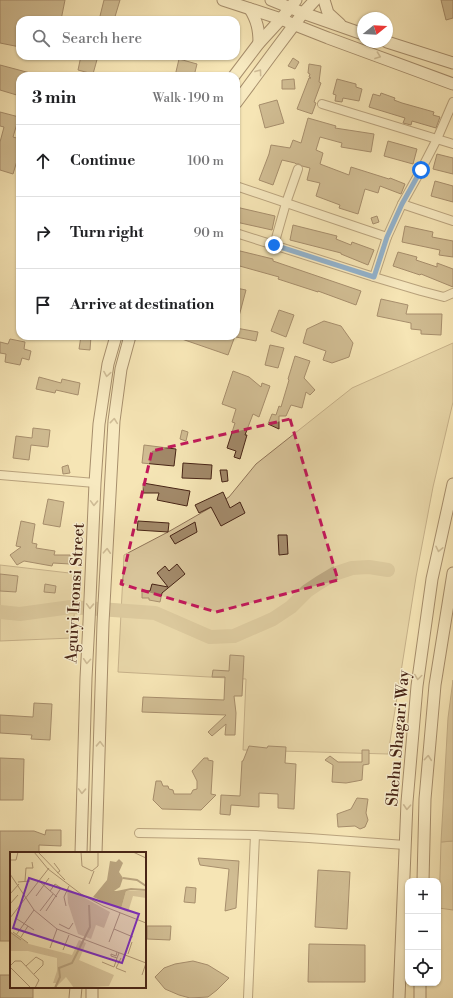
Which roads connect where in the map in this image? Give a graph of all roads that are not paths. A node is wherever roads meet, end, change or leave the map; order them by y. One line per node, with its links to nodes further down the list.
1 (223, 0): 6 (main road)
2 (271, 0): 5 (main road)
3 (315, 0): 7 (main road)
4 (324, 0): 10 (main road)
5 (292, 4): 7 (main road); 8 (main road)
6 (250, 9): 8 (main road); 13 (main road)
7 (303, 13): 9 (main road); 10 (main road)
8 (281, 19): 9 (main road); 13 (main road)
9 (295, 25): 12 (main road); 15 (main road)
10 (347, 29): 11 (main road)
11 (357, 32)
12 (328, 38): 15 (main road); 18 (main road, one-way to 18)
13 (259, 43): 17 (main road)
14 (393, 44): 16 (main road)
15 (273, 53): 19 (main road, one-way to 15)
16 (453, 63)
17 (237, 72)
18 (453, 84)
19 (240, 98)
20 (453, 102): 22 (street)
21 (322, 104): 22 (street)
22 (437, 139): 23 (street); 27 (street)
23 (453, 144)
24 (298, 169): 26 (street)
25 (240, 187): 26 (street)
26 (286, 203): 30 (street); 31 (street)
27 (402, 204): 28 (street); 30 (street)
28 (453, 221)
29 (240, 234): 31 (street)
30 (387, 237): 32 (street)
31 (274, 245): 32 (street)
32 (374, 277): 33 (street)
33 (453, 293)
34 (115, 340): 37 (main road, Aguiyi Ironsi Street, one-way to 37)
35 (129, 340): 44 (main road, Aguiyi Ironsi Street, one-way to 35)
36 (0, 475): 37 (street)
37 (95, 483): 43 (main road, Aguiyi Ironsi Street, one-way to 43)
38 (453, 484): 42 (main road, Shehu Shagari Way, one-way to 42)
39 (453, 573): 45 (main road, Shehu Shagari Way, one-way to 39)
40 (139, 833): 41 (street)
41 (255, 836): 42 (street); 47 (street)
42 (405, 845): 48 (main road, Shehu Shagari Way)
43 (81, 852)
44 (96, 852)
45 (423, 878)
46 (420, 986): 49 (main road)
47 (248, 998)
48 (399, 998)
49 (420, 998)

